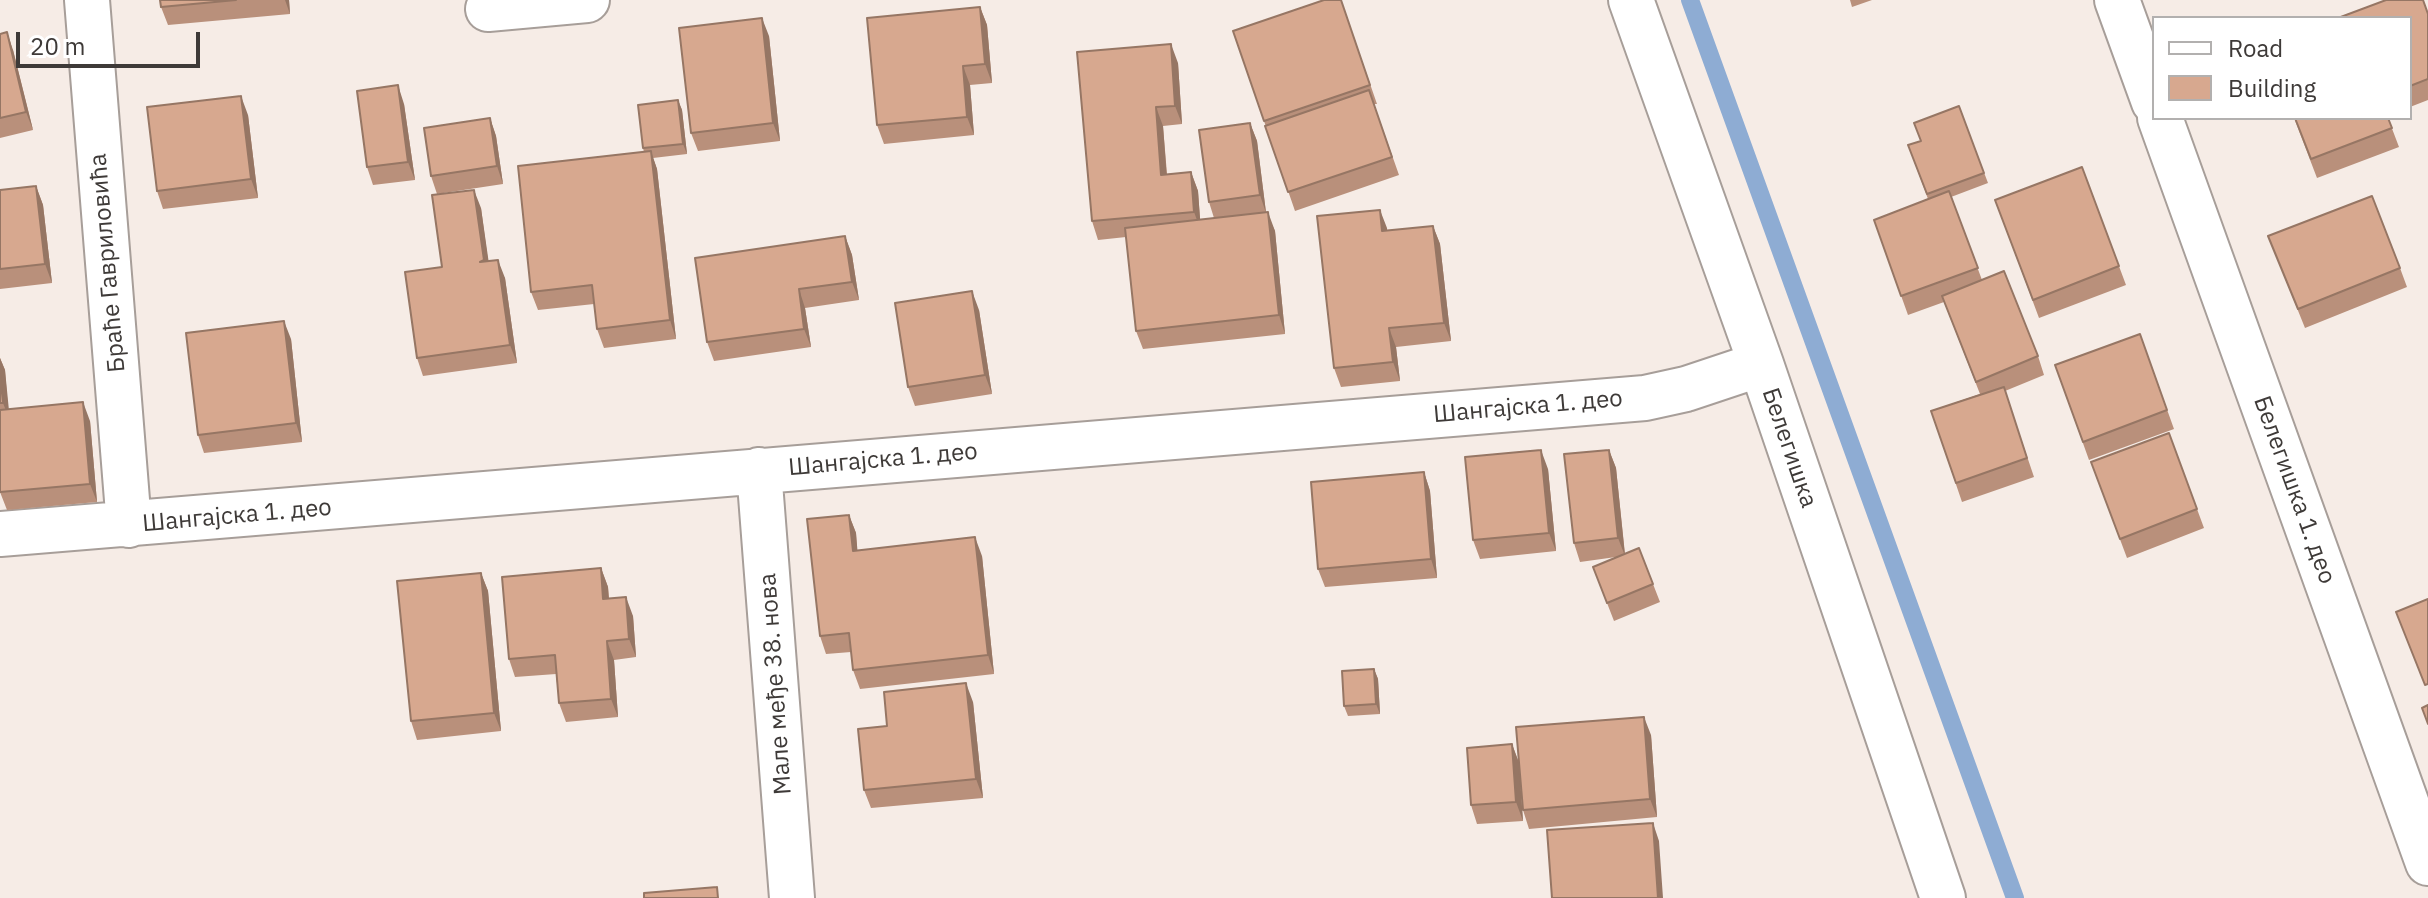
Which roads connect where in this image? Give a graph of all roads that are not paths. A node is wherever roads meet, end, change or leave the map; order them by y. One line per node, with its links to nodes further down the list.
1 (87, 0): 10 (street, Браће Гавриловића)
2 (587, 0): 5 (street)
3 (1631, 0): 8 (street, Белегишка)
4 (2117, 0): 6 (street)
5 (488, 9)
6 (2152, 96)
7 (2161, 120): 12 (street, Белегишка 1. део)
8 (1761, 364): 9 (street, Шангајска 1. део); 14 (street, Белегишка)
9 (759, 470): 10 (street, Шангајска 1. део); 13 (street, Мале међе 38. нова)
10 (129, 525): 11 (street, Шангајска 1. део)
11 (0, 534)
12 (2428, 863)
13 (792, 898)
14 (1943, 898)

